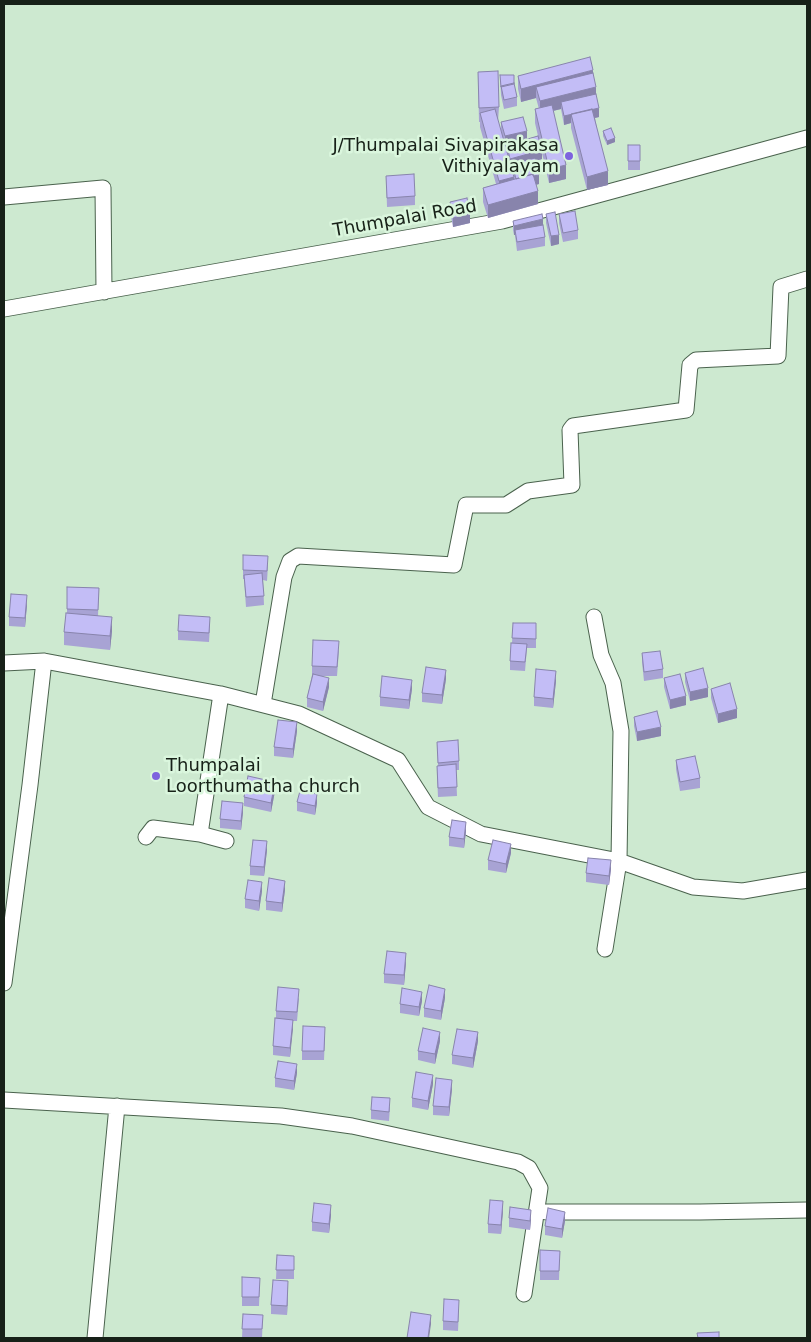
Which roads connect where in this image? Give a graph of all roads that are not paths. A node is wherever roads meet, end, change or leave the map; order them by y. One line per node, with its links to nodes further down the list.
1 (807, 138): 4 (street, Thumpalai Road)
2 (4, 197): 4 (street)
3 (807, 279): 10 (street)
4 (104, 292): 5 (street, Thumpalai Road)
5 (4, 310)
6 (594, 617): 14 (street)
7 (44, 661): 8 (street); 9 (street); 17 (street)
8 (4, 662)
9 (221, 694): 10 (street); 11 (street)
10 (263, 704): 14 (street)
11 (200, 834): 12 (street); 13 (street)
12 (146, 837)
13 (226, 841)
14 (619, 861): 15 (street); 16 (street)
15 (807, 880)
16 (605, 949)
17 (4, 982)
18 (4, 1100): 19 (street)
19 (117, 1106): 21 (street); 23 (street)
20 (807, 1210): 21 (street)
21 (537, 1212): 22 (street)
22 (524, 1294)
23 (95, 1338)

